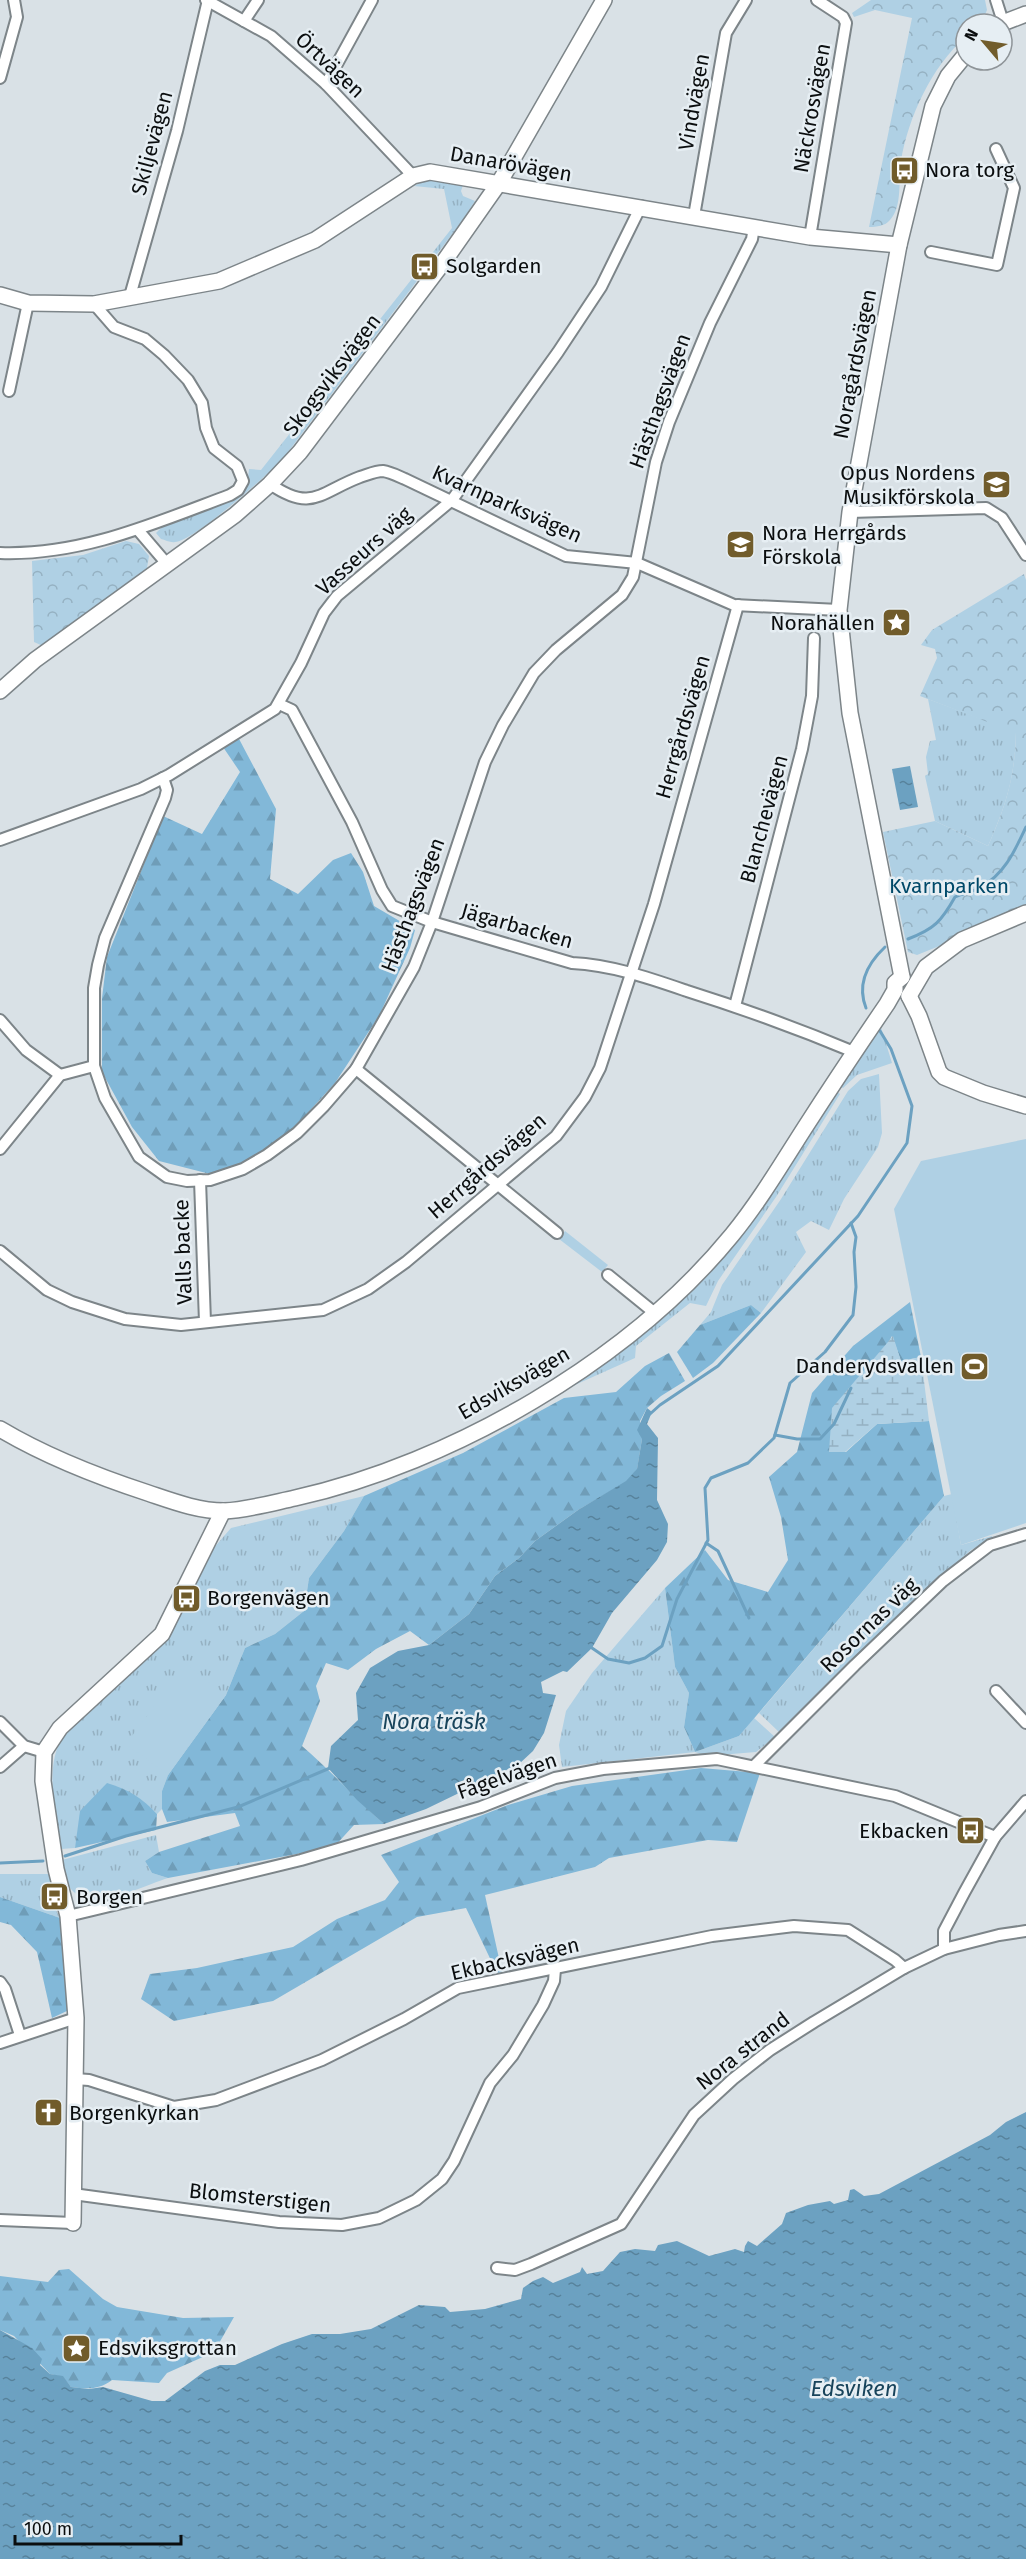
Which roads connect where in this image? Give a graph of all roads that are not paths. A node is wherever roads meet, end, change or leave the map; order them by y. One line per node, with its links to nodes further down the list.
1 (14, 0): 10 (street)
2 (207, 0): 8 (street, Örtvägen); 22 (street, Skiljevägen)
3 (258, 0): 8 (street)
4 (372, 0): 11 (street)
5 (604, 0): 14 (street, Skogsviksvägen)
6 (746, 0): 16 (street, Vindvägen)
7 (817, 0): 18 (street, Näckrosvägen)
8 (244, 21): 11 (street, Örtvägen)
9 (954, 69): 19 (street, Noragårdsvägen)
10 (0, 78)
11 (326, 84): 13 (street, Örtvägen)
12 (996, 149): 20 (street)
13 (412, 176): 14 (street, Danarövägen); 22 (street, Danarövägen)
14 (499, 183): 15 (street, Danarövägen); 26 (street, Skogsviksvägen)
15 (641, 206): 16 (street, Danarövägen); 27 (street, Vasseurs väg)
16 (694, 216): 17 (street, Danarövägen)
17 (754, 227): 18 (street, Danarövägen); 32 (street, Hästhagsvägen)
18 (810, 237): 19 (street, Danarövägen)
19 (899, 245): 28 (street, Noragårdsvägen)
20 (931, 252)
21 (0, 295): 23 (street, Danarövägen)
22 (130, 296): 24 (street, Danarövägen)
23 (28, 303): 24 (street, Danarövägen); 25 (street)
24 (94, 304): 29 (street)
25 (9, 391)
26 (270, 484): 27 (street, Kvarnparksvägen); 33 (street, Skogsviksvägen)
27 (452, 500): 32 (street, Kvarnparksvägen); 38 (street, Vasseurs väg)
28 (850, 512): 31 (street); 35 (street, Noragårdsvägen)
29 (138, 530): 30 (street); 33 (street)
30 (0, 553)
31 (1026, 555)
32 (637, 563): 34 (street, Kvarnparksvägen); 42 (street, Hästhagsvägen)
33 (167, 564): 37 (street, Skogsviksvägen)
34 (738, 605): 35 (street, Kvarnparksvägen); 43 (street, Herrgårdsvägen)
35 (839, 610): 44 (street, Noragårdsvägen)
36 (814, 638): 45 (street, Blanchevägen)
37 (0, 691)
38 (279, 704): 39 (street, Vasseurs väg); 42 (street, Jägarbacken)
39 (163, 778): 40 (street, Vasseurs väg); 48 (street, Hästhagsvägen)
40 (0, 840)
41 (1026, 913): 44 (street, Edsviksvägen)
42 (432, 922): 43 (street, Jägarbacken); 49 (street, Hästhagsvägen)
43 (630, 972): 45 (street, Jägarbacken); 54 (street, Herrgårdsvägen)
44 (905, 987): 47 (street, Edsviksvägen); 51 (street, Noragårdsvägen)
45 (735, 1006): 47 (street, Jägarbacken)
46 (0, 1020): 50 (street)
47 (854, 1052): 58 (street, Edsviksvägen)
48 (94, 1066): 50 (street); 53 (street, Hästhagsvägen)
49 (356, 1069): 53 (street, Hästhagsvägen); 54 (street)
50 (60, 1075): 52 (street)
51 (1026, 1106)
52 (0, 1149)
53 (200, 1180): 59 (street, Valls backe)
54 (497, 1184): 55 (street); 59 (street, Herrgårdsvägen)
55 (557, 1233)
56 (0, 1251): 59 (street, Herrgårdsvägen)
57 (608, 1275): 58 (street)
58 (656, 1314): 61 (street, Edsviksvägen)
59 (205, 1322)
60 (0, 1429): 61 (street, Edsviksvägen)
61 (223, 1511): 67 (street)
62 (1026, 1534): 68 (street, Rosornas väg)
63 (996, 1691): 65 (street)
64 (0, 1722): 66 (street)
65 (1026, 1724)
66 (24, 1746): 67 (street); 69 (street)
67 (44, 1752): 72 (street)
68 (754, 1766): 71 (street, Fågelvägen); 72 (street, Fågelvägen)
69 (0, 1767)
70 (1026, 1801): 71 (street)
71 (995, 1837): 74 (street)
72 (68, 1916): 78 (street)
73 (1026, 1931): 74 (street, Nora strand)
74 (944, 1949): 75 (street, Nora strand)
75 (904, 1968): 76 (street, Ekbacksvägen); 85 (street, Nora strand)
76 (555, 1969): 81 (street, Ekbacksvägen); 82 (street, Blomsterstigen)
77 (0, 1982): 79 (street)
78 (76, 2018): 79 (street); 81 (street)
79 (20, 2035): 80 (street)
80 (0, 2043)
81 (75, 2079): 82 (street)
82 (74, 2194): 84 (street)
83 (0, 2220): 84 (street)
84 (73, 2223)
85 (497, 2268)

